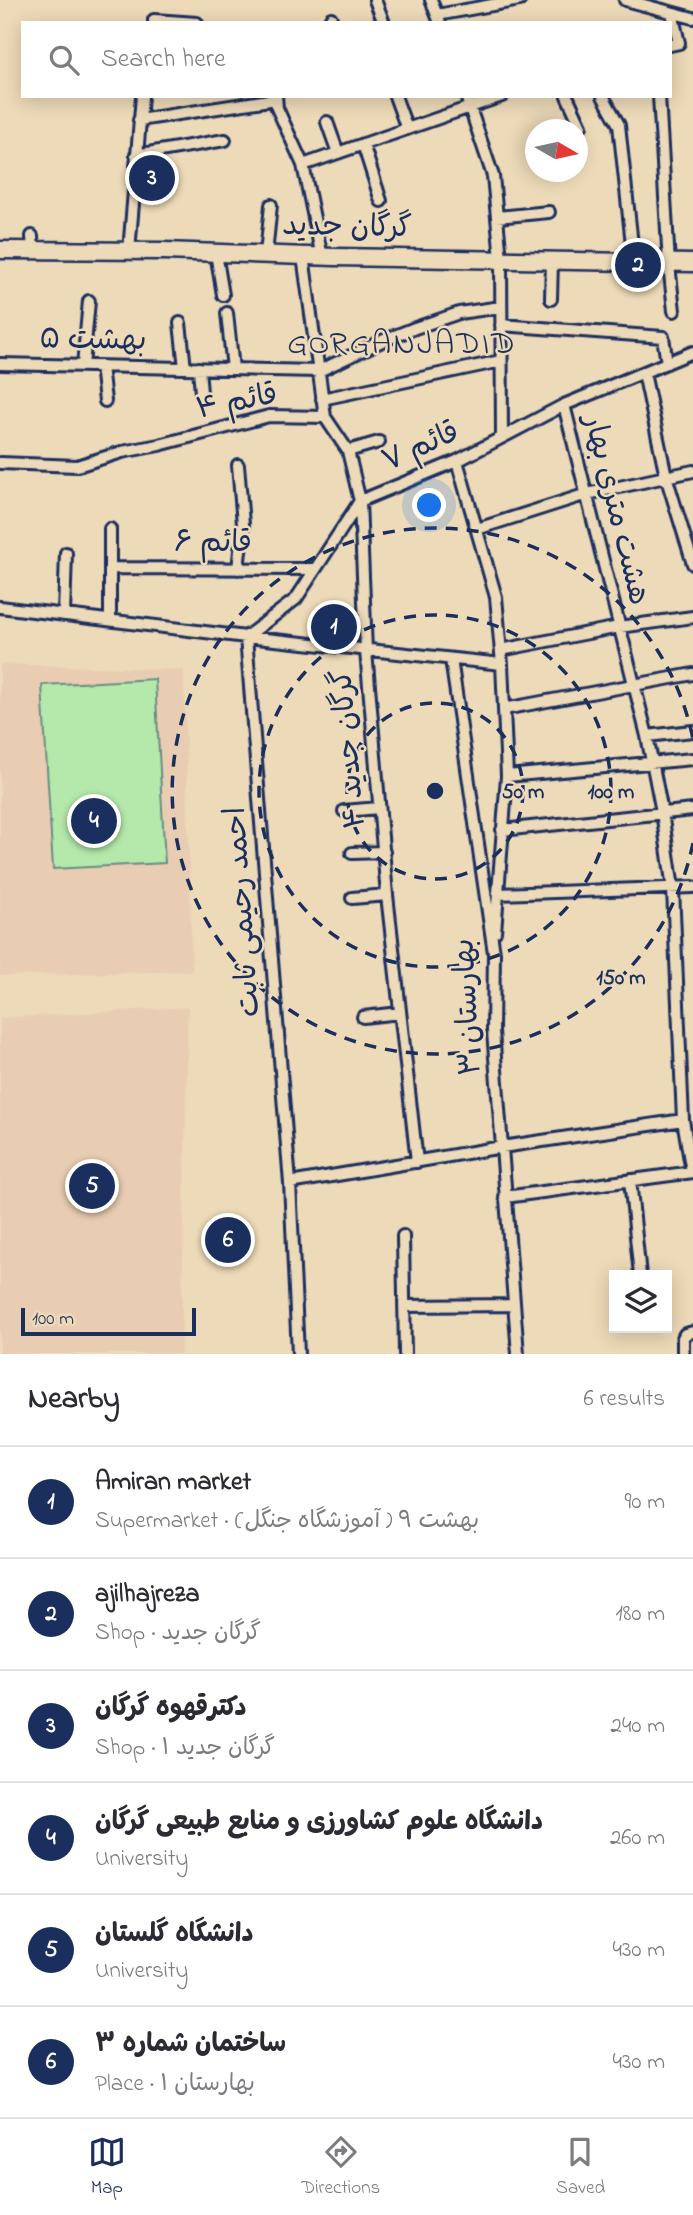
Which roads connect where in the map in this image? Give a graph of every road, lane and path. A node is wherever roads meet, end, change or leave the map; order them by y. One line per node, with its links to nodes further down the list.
1 (375, 0): 9 (street)
2 (431, 0): 8 (street)
3 (520, 0): 5 (street)
4 (625, 0): 6 (street)
5 (473, 4): 8 (street)
6 (672, 13): 7 (street); 10 (street)
7 (693, 18)
8 (439, 19)
9 (383, 21)
10 (675, 44)
11 (142, 98): 20 (street)
12 (269, 98): 20 (street)
13 (276, 98): 28 (street)
14 (396, 98): 23 (street)
15 (491, 98): 19 (street)
16 (568, 98): 21 (street)
17 (604, 98): 41 (street)
18 (659, 98): 43 (street)
19 (468, 102): 23 (street); 32 (street)
20 (139, 117): 27 (street)
21 (578, 119)
22 (327, 122): 26 (street)
23 (407, 129): 25 (street)
24 (225, 141): 27 (street)
25 (363, 144): 26 (street); 29 (street)
26 (338, 153): 28 (street)
27 (136, 155): 34 (street)
28 (303, 165): 38 (street)
29 (381, 201)
30 (271, 205): 36 (street)
31 (549, 212): 32 (street)
32 (497, 217): 39 (street)
33 (0, 250): 34 (main road, گرگان جدید)
34 (129, 251): 35 (main road, گرگان جدید)
35 (216, 253): 36 (main road, گرگان جدید); 44 (street)
36 (266, 254): 37 (main road, گرگان جدید)
37 (303, 256): 38 (main road, گرگان جدید); 61 (street, گرگان جدید ۴)
38 (322, 257): 39 (main road, گرگان جدید)
39 (500, 259): 40 (main road, گرگان جدید); 47 (street)
40 (552, 261): 41 (main road, گرگان جدید); 45 (street)
41 (634, 263): 43 (main road, گرگان جدید)
42 (693, 263): 43 (main road, گرگان جدید)
43 (669, 264): 48 (street)
44 (223, 295)
45 (551, 299)
46 (89, 300): 56 (street)
47 (501, 307): 51 (street); 61 (street)
48 (674, 311)
49 (227, 313): 60 (street)
50 (180, 323): 58 (street)
51 (501, 325): 53 (street); 54 (street)
52 (693, 352): 54 (street, ۷ قائم)
53 (501, 361): 64 (street); 68 (street)
54 (667, 363): 62 (street, ۷ قائم)
55 (0, 364): 56 (street, بهشت ۵)
56 (83, 366): 57 (street, بهشت ۵)
57 (101, 366): 58 (street, بهشت ۵); 65 (street)
58 (185, 368): 59 (street, بهشت ۵)
59 (199, 369): 60 (street, بهشت ۵); 63 (street)
60 (233, 369): 61 (street, بهشت ۵)
61 (319, 372): 64 (street, گرگان جدید ۴)
62 (643, 373): 66 (street, ۷ قائم); 75 (street)
63 (201, 393)
64 (322, 399): 67 (street, گرگان جدید ۴)
65 (106, 401)
66 (564, 405): 68 (street, ۷ قائم); 76 (street, هشت متری بهار)
67 (325, 417): 70 (street, گرگان جدید ۴); 72 (street, قائم ۴)
68 (502, 438): 71 (street, ۷ قائم)
69 (379, 442): 70 (street)
70 (348, 451): 77 (street, گرگان جدید ۴)
71 (457, 461): 77 (street, ۷ قائم); 79 (street)
72 (0, 463)
73 (238, 465): 83 (street)
74 (693, 471): 75 (street)
75 (666, 476): 76 (street); 81 (street)
76 (587, 494): 79 (street); 89 (street, هشت متری بهار)
77 (360, 501): 84 (street); 92 (street, گرگان جدید ۴)
78 (110, 529): 82 (street)
79 (477, 529): 91 (street)
80 (66, 553): 86 (street)
81 (693, 564)
82 (111, 568): 83 (street, قائم ۶); 88 (street)
83 (238, 569): 84 (street, قائم ۶)
84 (315, 569): 90 (street)
85 (0, 607): 86 (street)
86 (64, 615): 88 (street)
87 (693, 617): 89 (street)
88 (110, 621): 90 (street)
89 (619, 626): 91 (street); 96 (street, هشت متری بهار)
90 (246, 637): 92 (street); 123 (street, احمد رحیمی ثابت)
91 (501, 650): 94 (street)
92 (366, 651): 93 (street); 103 (street, گرگان جدید ۴)
93 (451, 659): 94 (street); 115 (street, بهارستان ۳)
94 (502, 664): 97 (street)
95 (693, 674): 96 (street)
96 (633, 685): 97 (street); 99 (street, هشت متری بهار)
97 (504, 709): 102 (street)
98 (693, 731): 99 (street)
99 (647, 736): 101 (street, هشت متری بهار)
100 (693, 759): 101 (street)
101 (652, 762): 102 (street); 106 (street, هشت متری بهار)
102 (507, 776): 107 (street)
103 (379, 808): 105 (street); 108 (street, گرگان جدید ۴)
104 (693, 810): 106 (street)
105 (344, 811)
106 (662, 812): 107 (street); 111 (street, هشت متری بهار)
107 (502, 830): 112 (street)
108 (384, 852): 109 (street); 113 (street, گرگان جدید ۴)
109 (352, 853)
110 (693, 887): 111 (street)
111 (673, 889): 112 (street); 118 (street, هشت متری بهار)
112 (498, 894): 115 (street)
113 (387, 895): 114 (street); 116 (street, گرگان جدید ۴)
114 (352, 898)
115 (494, 953): 119 (street, بهارستان ۳)
116 (400, 1013): 117 (street); 120 (street, گرگان جدید ۴)
117 (363, 1017)
118 (683, 1121): 119 (street); 121 (street, هشت متری بهار)
119 (502, 1147): 120 (street); 124 (street, بهارستان ۳)
120 (417, 1162): 123 (street)
121 (692, 1172): 122 (street)
122 (630, 1180): 124 (street); 126 (street)
123 (289, 1183): 130 (street, احمد رحیمی ثابت)
124 (505, 1197): 127 (street, بهارستان ۳)
125 (403, 1236): 128 (street)
126 (639, 1270)
127 (514, 1305): 128 (street); 132 (street, بهارستان ۳)
128 (404, 1306): 131 (street)
129 (693, 1332): 133 (street)
130 (298, 1354)
131 (405, 1354)
132 (518, 1354)
133 (683, 1354)

